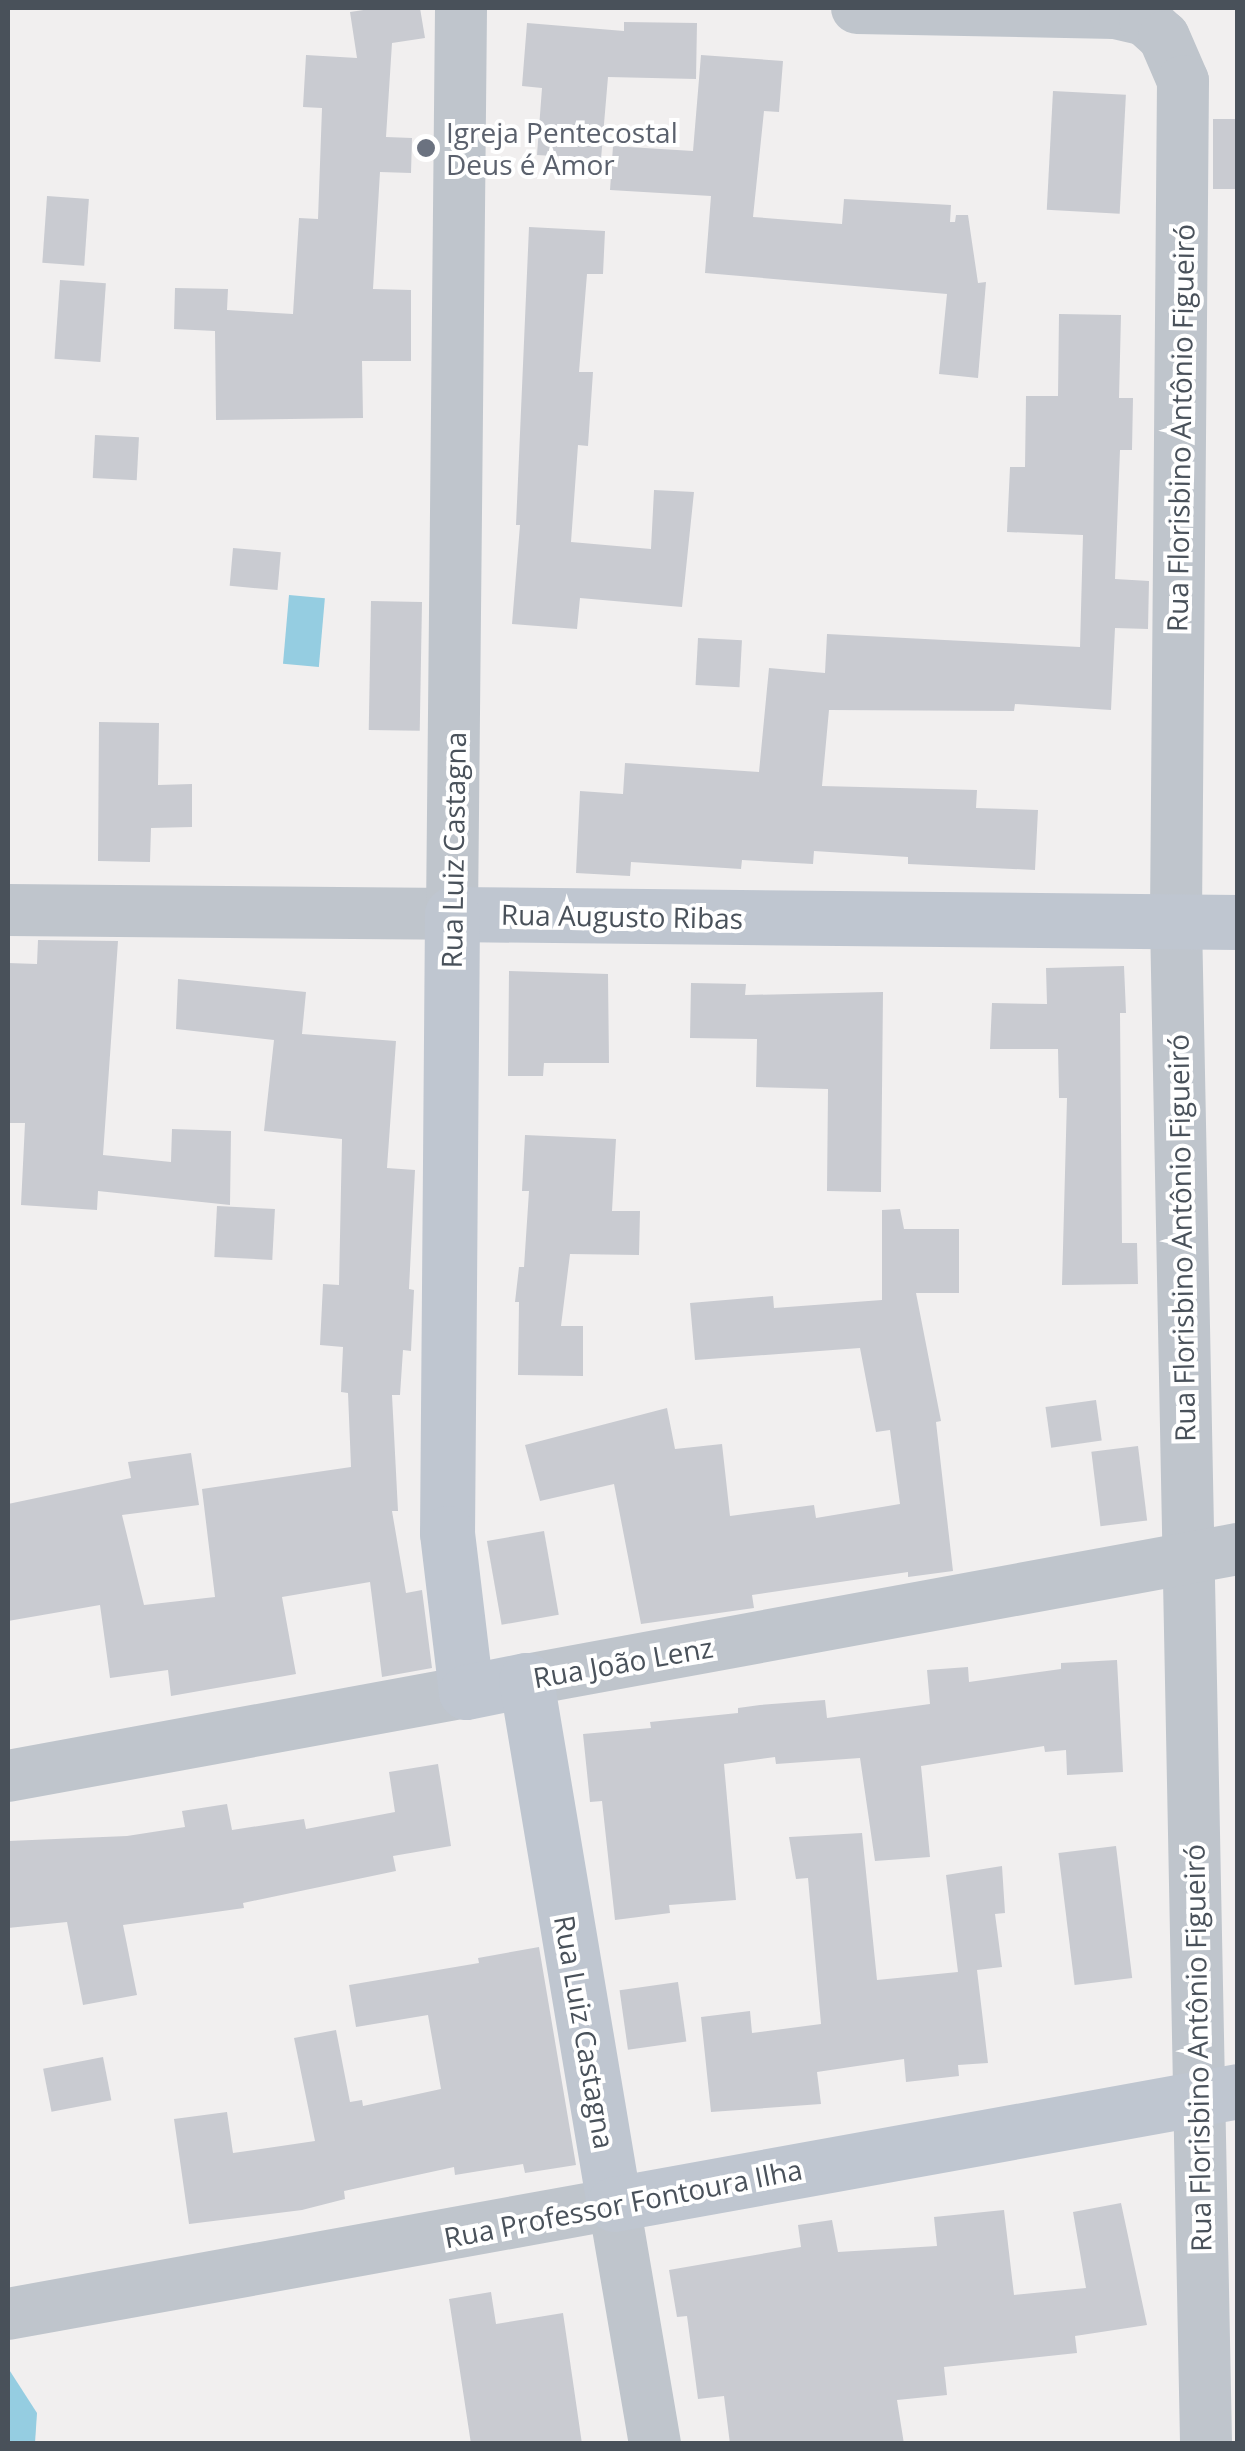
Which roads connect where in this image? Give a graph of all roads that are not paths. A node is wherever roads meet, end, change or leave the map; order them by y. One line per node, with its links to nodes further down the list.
1 (460, 8): 4 (street, Rua Luiz Castagna)
2 (857, 8): 5 (street, Rua Florisbino Antônio Figueiró)
3 (8, 910): 4 (street, Rua Augusto Ribas)
4 (452, 914): 5 (street, Rua Augusto Ribas); 10 (street, Rua Luiz Castagna)
5 (1176, 921): 6 (street, Rua Augusto Ribas); 8 (street, Rua Florisbino Antônio Figueiró)
6 (1238, 922)
7 (1238, 1548): 8 (street, Rua João Lenz)
8 (1187, 1558): 9 (street, Rua João Lenz); 12 (street, Rua Florisbino Antônio Figueiró)
9 (526, 1680): 10 (street, Rua João Lenz); 13 (street, Rua Luiz Castagna)
10 (466, 1692): 11 (street, Rua João Lenz)
11 (8, 1776)
12 (1218, 2095): 13 (street, Rua Professor Fontoura Ilha); 16 (street, Rua Florisbino Antônio Figueiró)
13 (614, 2204): 14 (street, Rua Professor Fontoura Ilha); 15 (street, Rua Luiz Castagna)
14 (13, 2313)
15 (655, 2444)
16 (1206, 2444)

